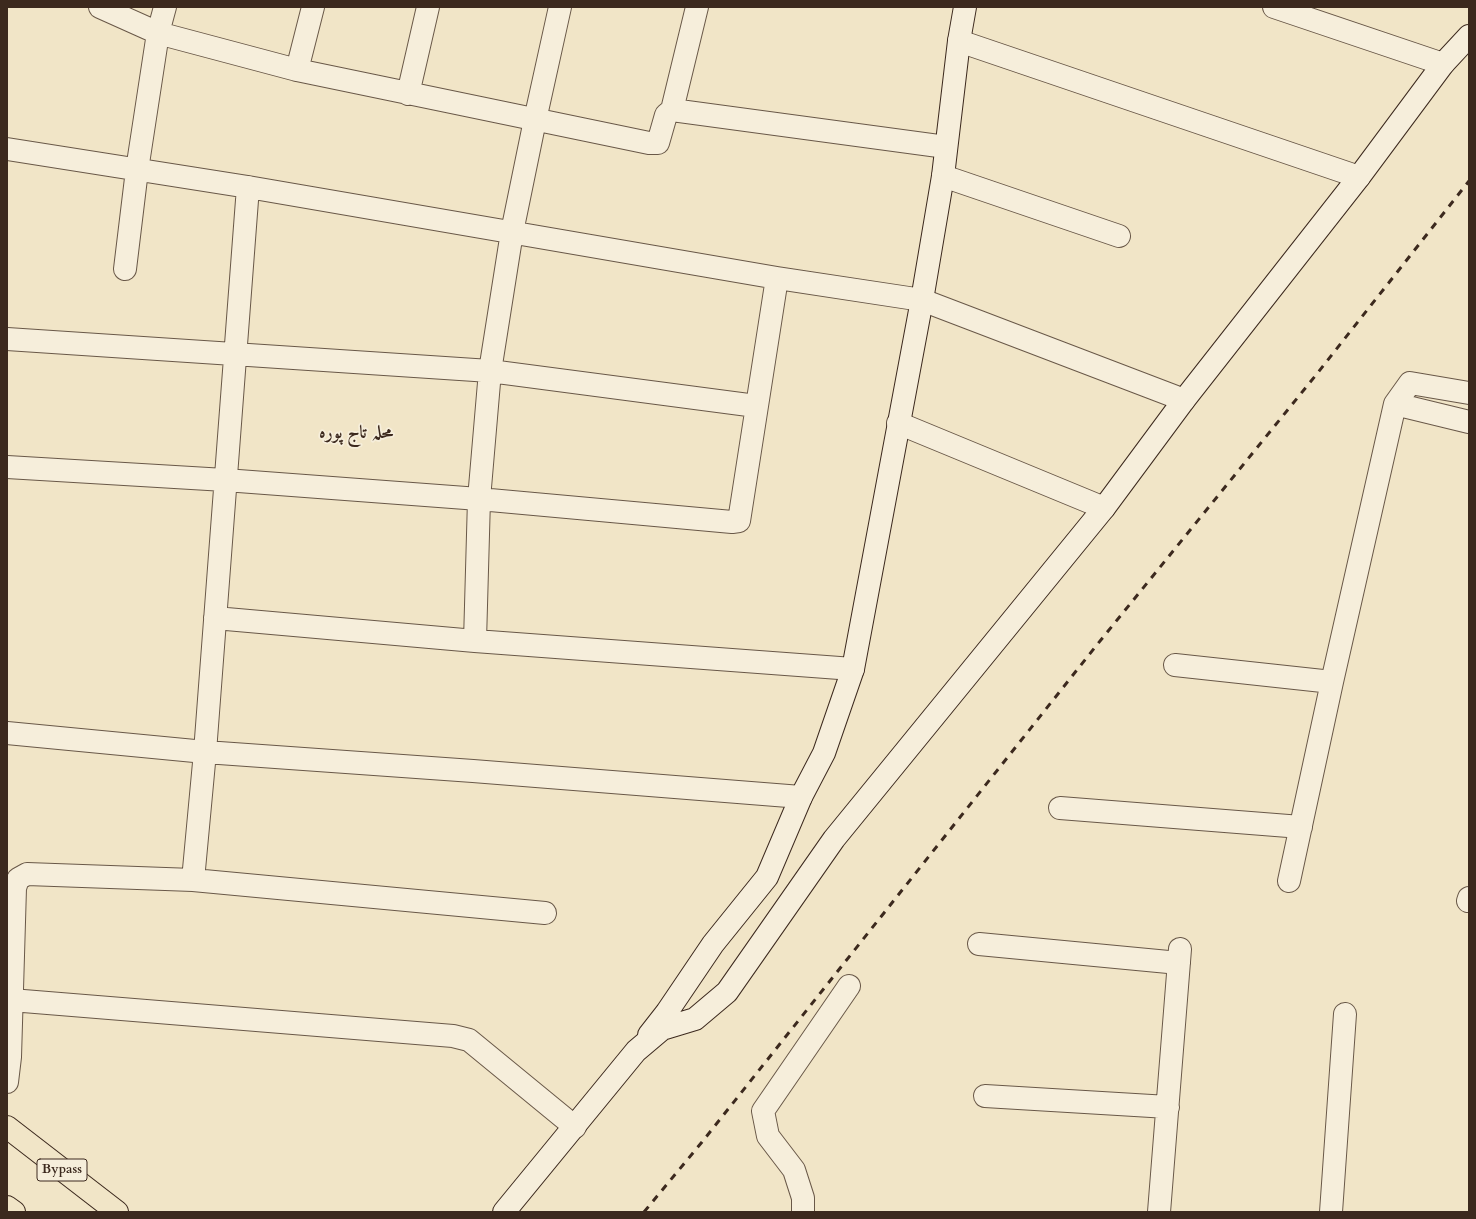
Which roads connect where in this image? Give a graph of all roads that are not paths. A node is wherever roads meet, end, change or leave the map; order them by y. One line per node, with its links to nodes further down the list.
1 (100, 7): 9 (street)
2 (165, 7): 9 (street)
3 (313, 7): 13 (street)
4 (428, 7): 14 (street)
5 (560, 7): 16 (street)
6 (697, 7): 15 (street)
7 (965, 7): 11 (street)
8 (1274, 7): 12 (street)
9 (158, 33): 13 (street); 19 (street)
10 (1469, 36): 12 (street)
11 (959, 42): 17 (street); 21 (street)
12 (1443, 64): 21 (street)
13 (297, 70): 14 (street)
14 (408, 94): 16 (street)
15 (672, 110): 16 (street); 17 (street)
16 (535, 120): 23 (street)
17 (946, 147): 20 (street)
18 (7, 149): 19 (street)
19 (137, 170): 22 (street); 25 (street)
20 (943, 176): 24 (street); 27 (street)
21 (1359, 176): 32 (street)
22 (248, 186): 23 (street); 29 (street)
23 (512, 232): 26 (street); 30 (street)
24 (1119, 236)
25 (125, 269)
26 (777, 278): 27 (street); 34 (street)
27 (922, 300): 32 (street); 36 (street)
28 (7, 339): 29 (street)
29 (235, 355): 30 (street); 38 (street)
30 (490, 371): 34 (street); 39 (street)
31 (1469, 393): 33 (street)
32 (1184, 400): 40 (street)
33 (1395, 404): 35 (street); 45 (street)
34 (756, 406): 39 (street)
35 (1469, 422)
36 (898, 423): 40 (street); 44 (street)
37 (7, 467): 38 (street)
38 (225, 480): 39 (street); 41 (street)
39 (479, 499): 42 (street)
40 (1104, 508): 58 (street)
41 (214, 618): 42 (street); 47 (street)
42 (475, 641): 44 (street)
43 (1175, 665): 45 (street)
44 (853, 669): 48 (street)
45 (1332, 682): 50 (street)
46 (7, 733): 47 (street)
47 (204, 752): 48 (street); 51 (street)
48 (801, 797): 58 (street)
49 (1060, 808): 50 (street)
50 (1301, 827): 52 (street)
51 (193, 880): 53 (street); 56 (street)
52 (1289, 881)
53 (545, 913)
54 (980, 944): 61 (street)
55 (848, 986): 68 (street)
56 (11, 1000): 59 (street); 63 (street)
57 (1345, 1014): 70 (street)
58 (636, 1051): 63 (street)
59 (7, 1082)
60 (985, 1096): 61 (street)
61 (1168, 1107): 69 (street)
62 (7, 1127): 66 (highway, Bypass)
63 (575, 1127): 67 (street)
64 (7, 1207): 65 (highway)
65 (14, 1212)
66 (117, 1212)
67 (504, 1212)
68 (803, 1212)
69 (1159, 1212)
70 (1331, 1212)

